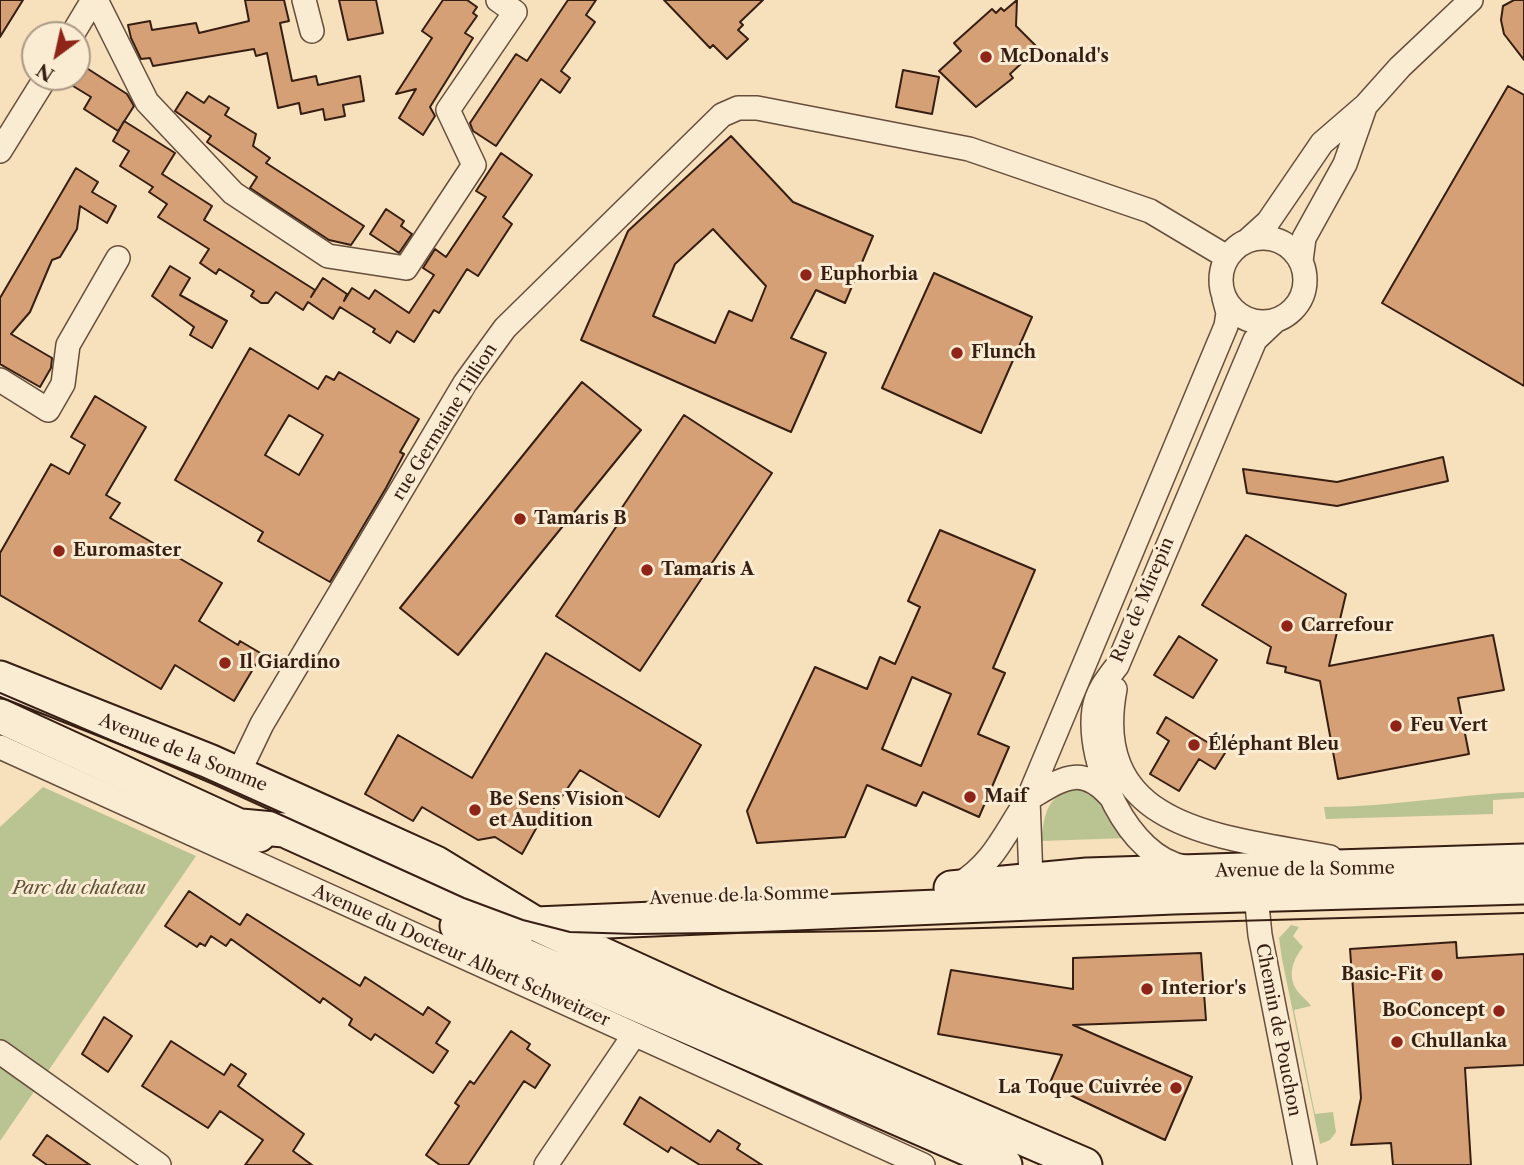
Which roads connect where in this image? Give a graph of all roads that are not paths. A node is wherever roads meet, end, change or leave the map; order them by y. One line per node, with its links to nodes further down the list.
1 (95, 0): 3 (street); 5 (street)
2 (304, 0): 6 (street)
3 (498, 0)
4 (1471, 0): 8 (street)
5 (81, 21)
6 (312, 31)
7 (37, 91): 9 (street)
8 (1366, 105): 10 (street); 13 (street)
9 (0, 151)
10 (1247, 241): 11 (street); 13 (street)
11 (1227, 257): 14 (street); 21 (street, rue Germaine Tillion)
12 (118, 258): 16 (street)
13 (1301, 261): 15 (street)
14 (1224, 298): 15 (street); 23 (street, Rue de Mirepin)
15 (1274, 322): 17 (street, Rue de Mirepin)
16 (0, 380)
17 (1117, 666): 22 (street, Rue de Mirepin); 26 (street)
18 (0, 678): 21 (main road, Avenue de la Somme)
19 (0, 716): 24 (main road, Avenue de la Somme)
20 (0, 747): 35 (street, Avenue du Docteur Albert Schweitzer)
21 (238, 775): 31 (main road, Avenue de la Somme)
22 (1110, 797): 23 (street); 27 (street, Rue de Mirepin)
23 (1028, 799): 28 (street); 30 (street, Rue de Mirepin)
24 (240, 826): 34 (main road, Avenue de la Somme); 37 (main road, Avenue de la Somme)
25 (1524, 861): 26 (main road, Avenue de la Somme)
26 (1374, 869): 27 (main road, Avenue de la Somme)
27 (1219, 872): 28 (main road, Avenue de la Somme); 32 (street, Rue de Mirepin)
28 (1031, 879): 30 (main road, Avenue de la Somme); 33 (street)
29 (1524, 887): 32 (main road, Avenue de la Somme)
30 (954, 888): 31 (main road, Avenue de la Somme)
31 (487, 893): 34 (main road)
32 (1256, 895): 33 (main road, Avenue de la Somme); 42 (street, Chemin de Pouchon)
33 (1059, 902): 34 (main road, Avenue de la Somme)
34 (536, 924): 41 (main road)
35 (634, 1035): 39 (street); 40 (street, Avenue du Docteur Albert Schweitzer)
36 (0, 1052): 38 (street)
37 (1004, 1163)
38 (156, 1164)
39 (546, 1165)
40 (923, 1165)
41 (1085, 1165)
42 (1305, 1165)

